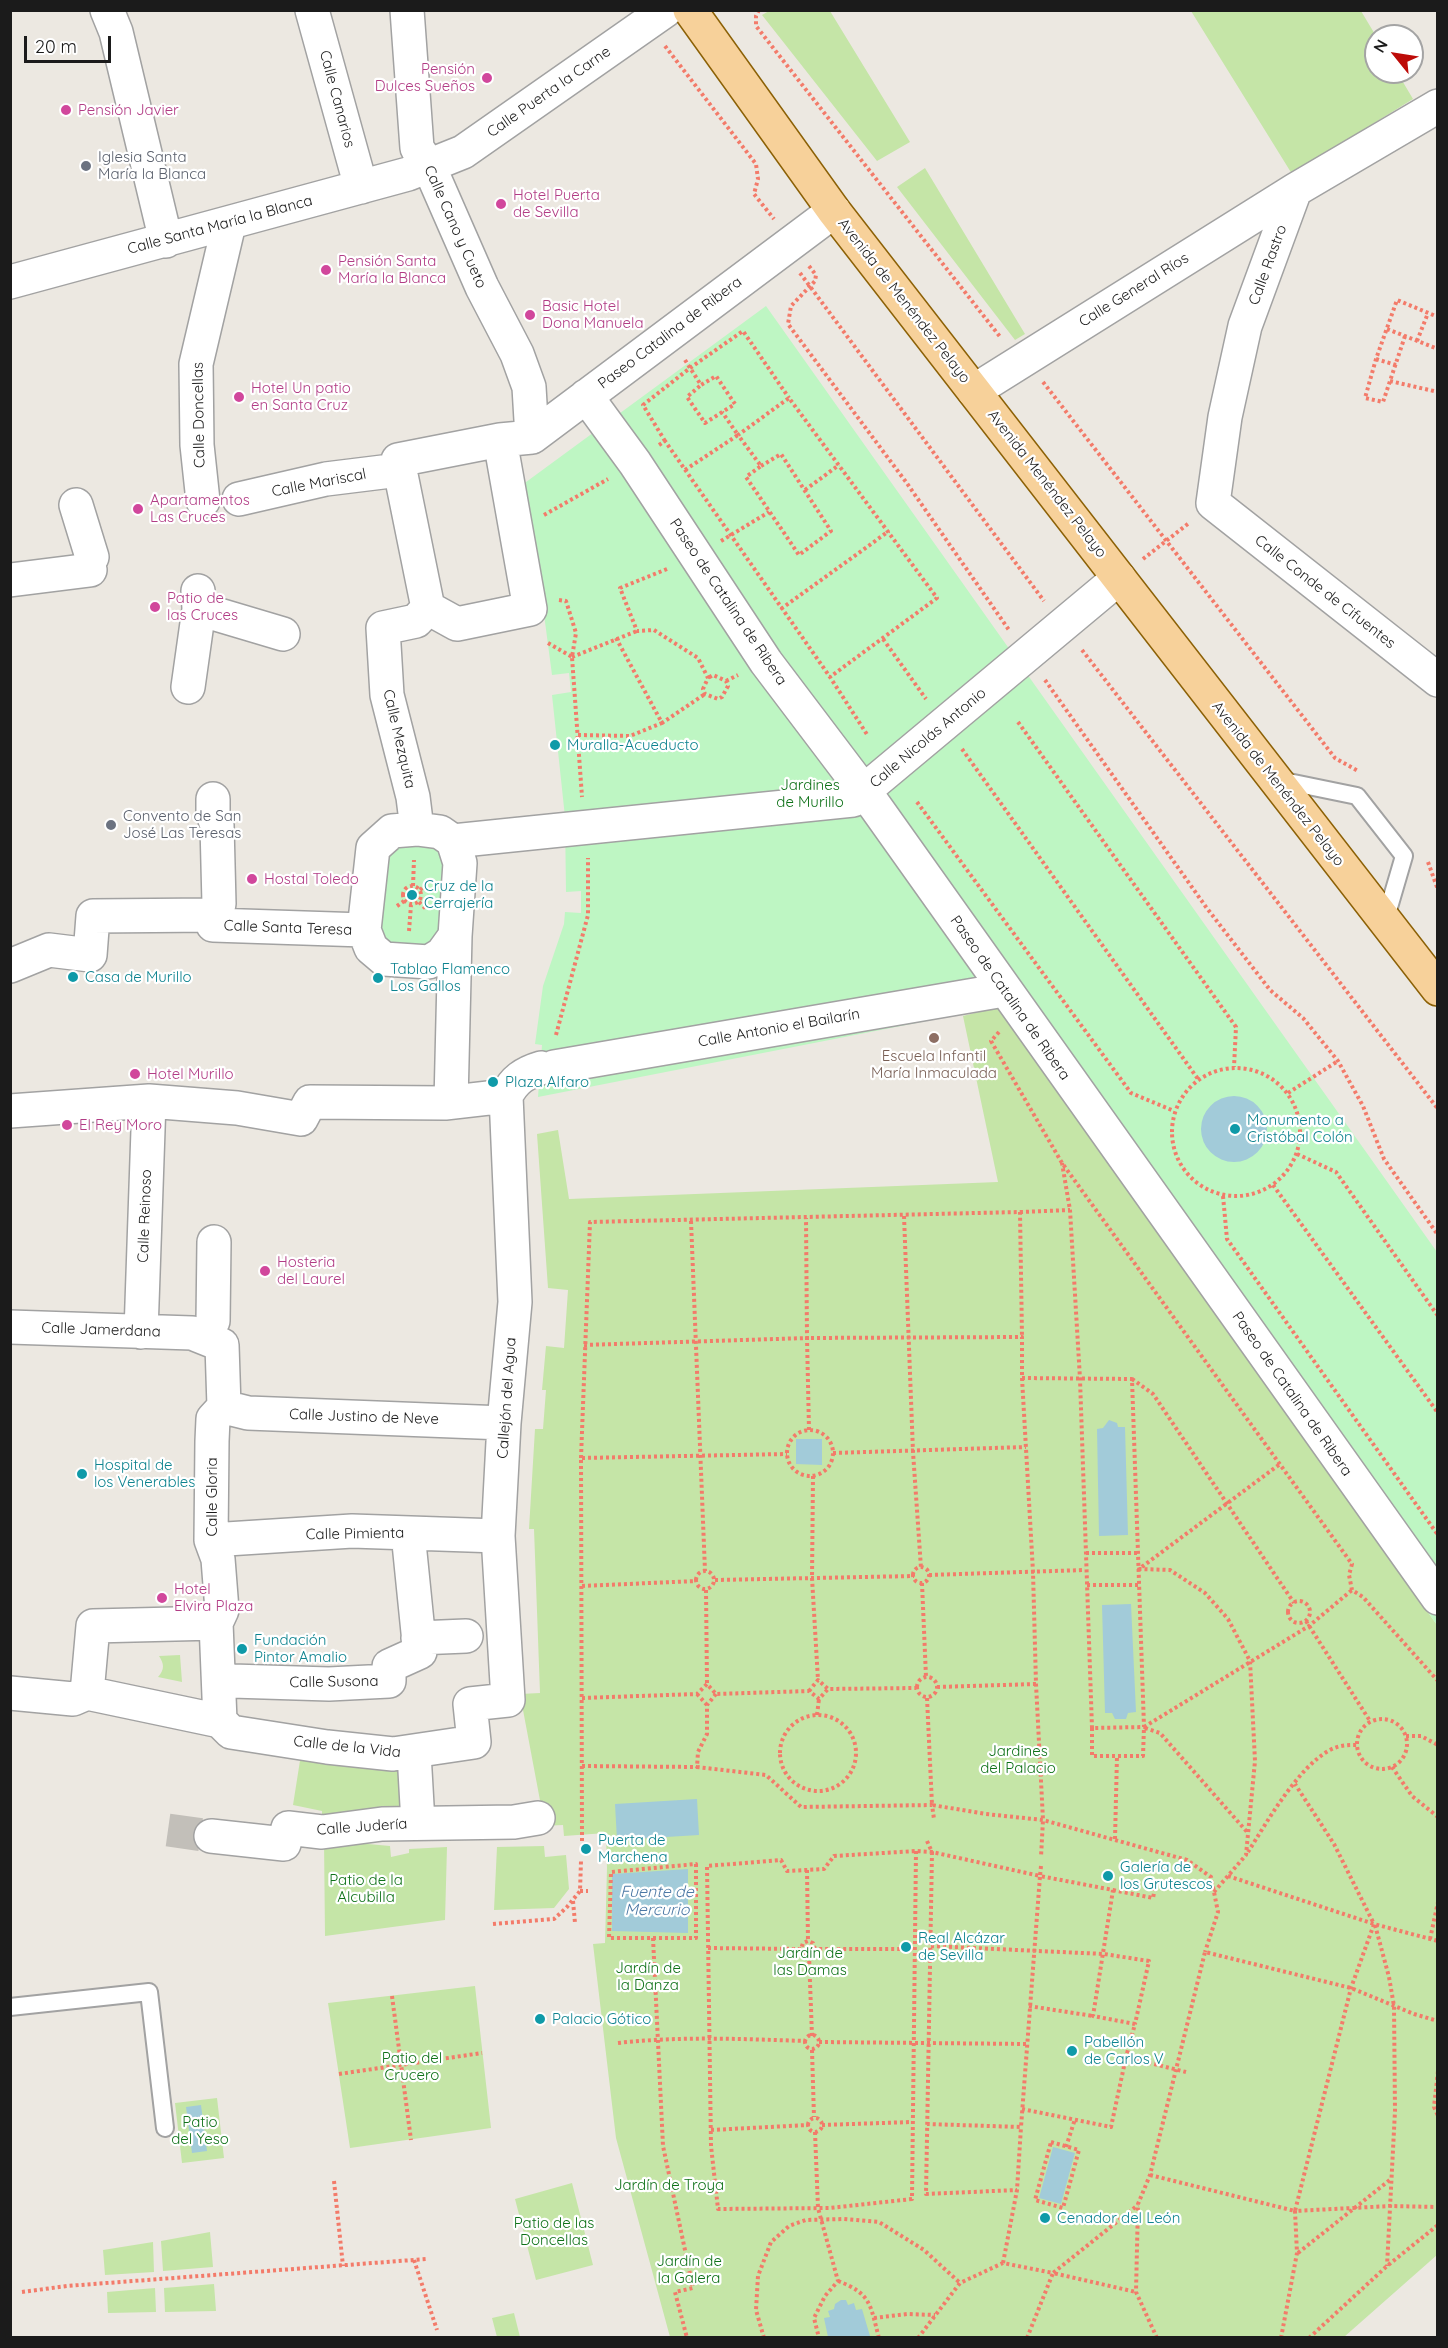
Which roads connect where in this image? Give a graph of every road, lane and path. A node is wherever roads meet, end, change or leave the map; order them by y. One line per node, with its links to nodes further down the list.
1 (107, 10): 14 (street)
2 (312, 10): 9 (street, Calle Canarios)
3 (407, 10): 8 (street, Calle Cano y Cueto)
4 (690, 10): 12 (main road)
5 (759, 10): 26 (path)
6 (663, 24): 8 (street, Calle Puerta la Carne); 11 (path)
7 (1437, 106): 10 (street)
8 (429, 166): 9 (street, Calle Santa María la Blanca); 38 (street, Calle Cano y Cueto)
9 (361, 187): 13 (street, Calle Santa María la Blanca)
10 (1295, 190): 26 (street, Calle General Ríos); 48 (street, Calle Rastro)
11 (754, 194)
12 (834, 211): 22 (street, Paseo Catalina de Ribera); 32 (main road, Avenida de Menéndez Pelayo)
13 (229, 224): 14 (street, Calle Santa María la Blanca); 47 (street, Calle Doncellas)
14 (166, 241): 17 (street, Calle Santa María la Blanca)
15 (803, 258): 18 (path)
16 (794, 265): 18 (path)
17 (10, 282)
18 (810, 287): 59 (path); 65 (path)
19 (1428, 313): 20 (path); 21 (path); 24 (path)
20 (1437, 317)
21 (1387, 329): 23 (path); 27 (path)
22 (667, 335): 29 (path); 34 (street, Paseo Catalina de Ribera)
23 (1405, 336): 24 (path); 28 (path)
24 (1417, 341): 25 (path)
25 (1437, 349)
26 (1025, 358): 32 (street, Calle General Ríos); 52 (path)
27 (1376, 359): 28 (path); 30 (path)
28 (1396, 365): 30 (path)
29 (690, 368): 31 (path); 35 (path); 40 (path)
30 (1390, 381): 33 (path)
31 (701, 385): 36 (path); 36 (path)
32 (974, 390): 54 (main road, Avenida Menéndez Pelayo)
33 (1437, 392)
34 (586, 396): 38 (street, Paseo Catalina de Ribera); 53 (street, Paseo de Catalina de Ribera)
35 (789, 398): 37 (path); 41 (path)
36 (722, 412): 37 (path)
37 (738, 435): 42 (path); 44 (path)
38 (532, 437): 39 (street)
39 (500, 440): 43 (street); 57 (street)
40 (665, 441)
41 (839, 465): 45 (path); 51 (path)
42 (761, 466): 45 (path); 50 (path)
43 (399, 470): 46 (street, Calle Mariscal); 57 (street)
44 (685, 470)
45 (805, 490): 50 (path)
46 (239, 499)
47 (203, 501)
48 (1213, 503): 52 (path); 69 (street, Calle Conde de Cifuentes)
49 (76, 506): 55 (street)
50 (769, 512): 53 (path)
51 (889, 531): 58 (path); 63 (path)
52 (1167, 540): 54 (path); 76 (path)
53 (697, 557): 60 (path); 78 (street, Paseo de Catalina de Ribera)
54 (1119, 578): 59 (street, Calle Nicolás Antonio); 77 (main road, Avenida de Menéndez Pelayo)
55 (10, 580)
56 (566, 601): 66 (path)
57 (428, 608): 83 (street, Calle Mezquita)
58 (781, 609)
59 (1062, 626): 65 (street, Calle Nicolás Antonio); 112 (path)
60 (637, 631): 62 (path); 68 (path)
61 (283, 634): 70 (street)
62 (616, 638): 66 (path); 73 (path)
63 (883, 639): 67 (path); 74 (path)
64 (548, 643): 66 (path)
65 (1027, 655): 74 (street, Calle Nicolás Antonio); 104 (path)
66 (572, 657): 75 (path)
67 (830, 677)
68 (708, 678): 71 (path); 71 (path)
69 (1437, 680)
70 (188, 687)
71 (705, 694): 73 (path)
72 (1018, 722): 106 (path)
73 (662, 723): 75 (path)
74 (944, 724): 78 (street, Calle Nicolás Antonio); 107 (path)
75 (579, 735): 81 (path)
76 (1360, 772)
77 (1275, 779): 97 (main road, Avenida de Menéndez Pelayo); 97 (lane)
78 (864, 791): 81 (street, Calle Nicolás Antonio); 103 (street, Paseo de Catalina de Ribera)
79 (213, 799): 96 (street)
80 (917, 802): 113 (path)
81 (583, 828): 82 (street, Calle Nicolás Antonio); 105 (path)
82 (453, 842): 83 (street); 100 (street)
83 (416, 843): 87 (path); 98 (street)
84 (1426, 858): 90 (path)
85 (433, 879): 89 (path)
86 (399, 882): 88 (path)
87 (413, 886): 88 (path); 89 (path)
88 (405, 888): 91 (path)
89 (420, 890): 92 (path)
90 (1437, 890)
91 (404, 900): 93 (path); 94 (path)
92 (419, 902): 93 (path); 95 (path)
93 (411, 905): 99 (path)
94 (390, 911)
95 (430, 914)
96 (213, 915): 98 (street, Calle Santa Teresa); 101 (street, Calle Santa Teresa)
97 (1385, 921): 102 (main road, Avenida de Menéndez Pelayo)
98 (364, 930): 100 (street)
99 (409, 934)
100 (455, 936): 111 (street)
101 (10, 966)
102 (1437, 989)
103 (1011, 999): 105 (street, Calle Antonio el Bailarín); 116 (path); 173 (street, Paseo de Catalina de Ribera)
104 (1338, 1061): 108 (path); 124 (path)
105 (547, 1067): 109 (street)
106 (1234, 1067): 107 (path); 108 (path)
107 (1198, 1079): 113 (path)
108 (1288, 1093): 115 (path)
109 (506, 1096): 111 (street); 140 (street, Callejón del Agua)
110 (149, 1101): 111 (street); 114 (street); 129 (street, Calle Reinoso)
111 (448, 1102)
112 (1437, 1109)
113 (1174, 1111): 118 (path)
114 (10, 1112)
115 (1297, 1154): 117 (path); 126 (path)
116 (1062, 1163): 119 (path); 148 (path)
117 (1273, 1185): 118 (path); 139 (path)
118 (1223, 1196): 152 (path)
119 (1070, 1210): 120 (path); 136 (path)
120 (1020, 1212): 121 (path); 131 (path)
121 (904, 1216): 122 (path); 130 (path)
122 (806, 1218): 123 (path); 132 (path)
123 (691, 1221): 133 (path); 134 (path)
124 (1437, 1235)
125 (214, 1242): 128 (street)
126 (1437, 1316)
127 (10, 1327): 129 (street, Calle Jamerdana)
128 (203, 1327): 129 (street, Calle Jamerdana); 138 (street)
129 (141, 1332)
130 (909, 1337): 131 (path); 132 (path); 143 (path)
131 (1022, 1337): 135 (path)
132 (807, 1338): 133 (path); 141 (path)
133 (696, 1341): 134 (path); 146 (path)
134 (584, 1344): 147 (path)
135 (1022, 1378): 136 (path); 142 (path)
136 (1080, 1379): 137 (path); 155 (path)
137 (1132, 1379): 150 (path); 156 (path)
138 (224, 1407): 140 (street, Calle Justino de Neve); 154 (street, Calle Gloria)
139 (1437, 1413)
140 (504, 1423): 153 (street, Callejón del Agua)
141 (808, 1430): 144 (path); 145 (path)
142 (1026, 1447): 143 (path); 161 (path)
143 (913, 1452): 144 (path); 157 (path)
144 (833, 1453): 149 (path)
145 (787, 1454): 146 (path); 149 (path)
146 (700, 1457): 147 (path); 160 (path)
147 (581, 1458): 170 (path)
148 (1280, 1464): 150 (path); 172 (path)
149 (813, 1476): 164 (path)
150 (1227, 1503): 158 (path); 174 (path)
151 (408, 1533): 153 (street, Calle Pimienta); 154 (street, Calle Pimienta); 179 (street)
152 (1437, 1535)
153 (498, 1536): 198 (street, Callejón del Agua)
154 (211, 1540): 176 (street, Calle Gloria)
155 (1086, 1553): 156 (path); 159 (path)
156 (1139, 1553): 158 (path)
157 (921, 1568): 162 (path); 163 (path)
158 (1139, 1569): 169 (path); 180 (path)
159 (1085, 1570): 161 (path); 168 (path)
160 (705, 1571): 165 (path); 166 (path)
161 (1033, 1572): 162 (path); 186 (path)
162 (929, 1575): 167 (path)
163 (914, 1576): 164 (path); 167 (path)
164 (812, 1578): 165 (path); 183 (path)
165 (715, 1580): 171 (path)
166 (696, 1581): 170 (path); 171 (path)
167 (922, 1584): 182 (path)
168 (1087, 1585): 169 (path); 204 (path)
169 (1138, 1585): 203 (path)
170 (582, 1586): 195 (path)
171 (706, 1590): 185 (path)
172 (1353, 1590): 177 (path); 184 (path)
173 (1437, 1598)
174 (1294, 1603): 175 (path); 175 (path)
175 (1306, 1621): 177 (path)
176 (216, 1623): 181 (street, Calle Gloria); 192 (street)
177 (1309, 1626): 180 (path); 202 (path)
178 (466, 1636): 179 (street)
179 (418, 1638): 181 (street, Calle Susona)
180 (1250, 1661): 203 (path); 220 (path)
181 (219, 1677): 201 (street, Calle Gloria)
182 (926, 1677): 187 (path); 188 (path)
183 (818, 1680): 189 (path); 190 (path)
184 (1437, 1681)
185 (707, 1684): 193 (path); 194 (path)
186 (1036, 1684): 187 (path); 218 (path)
187 (937, 1687): 196 (path)
188 (916, 1688): 189 (path); 196 (path)
189 (828, 1689): 197 (path)
190 (808, 1690): 194 (path); 197 (path)
191 (10, 1693): 192 (street)
192 (87, 1693): 201 (street, Calle de la Vida)
193 (697, 1694): 195 (path); 199 (path)
194 (716, 1694): 199 (path)
195 (582, 1698): 210 (path)
196 (927, 1698): 214 (path)
197 (819, 1699): 200 (path)
198 (508, 1700): 208 (street, Calle de la Vida)
199 (707, 1705): 211 (path)
200 (817, 1715): 200 (path)
201 (220, 1721): 208 (street, Calle de la Vida)
202 (1371, 1721): 205 (path); 206 (path)
203 (1144, 1727): 204 (path); 209 (path); 220 (path)
204 (1092, 1728): 209 (path)
205 (1406, 1736): 207 (path); 212 (path)
206 (1358, 1745): 212 (path); 213 (path)
207 (1437, 1745)
208 (414, 1753): 219 (street, Calle Judería)
209 (1117, 1756): 222 (path)
210 (582, 1766): 211 (path); 223 (path)
211 (698, 1767): 214 (path)
212 (1392, 1767): 215 (path)
213 (1295, 1784): 227 (path); 245 (path)
214 (932, 1805): 217 (path); 218 (path)
215 (1437, 1817)
216 (538, 1818): 219 (street, Calle Judería)
217 (934, 1820)
218 (1043, 1820): 222 (path); 228 (path)
219 (418, 1823): 221 (street, Calle Judería)
220 (1248, 1833): 227 (path)
221 (211, 1836)
222 (1115, 1839): 240 (path)
223 (582, 1841)
224 (927, 1841): 226 (path)
225 (916, 1851): 226 (path); 233 (path); 254 (path)
226 (932, 1852): 234 (path); 250 (path)
227 (1246, 1855): 235 (path)
228 (1041, 1857)
229 (581, 1861): 232 (path)
230 (588, 1863): 232 (path)
231 (1041, 1866): 234 (path)
232 (581, 1867): 238 (path)
233 (807, 1870): 248 (path); 251 (path)
234 (1040, 1876): 237 (path); 255 (path)
235 (1228, 1876): 240 (path); 245 (path)
236 (1155, 1888): 237 (path)
237 (1113, 1890): 257 (path)
238 (580, 1891): 239 (path); 241 (path)
239 (588, 1891)
240 (1214, 1892): 256 (path)
241 (573, 1901): 243 (path); 244 (path)
242 (1437, 1902): 247 (path)
243 (575, 1923)
244 (493, 1924)
245 (1374, 1924): 247 (path); 259 (path); 262 (path)
246 (653, 1938): 246 (path); 269 (path)
247 (1430, 1939): 249 (path)
248 (808, 1941): 252 (path); 253 (path)
249 (1437, 1941)
250 (932, 1946): 255 (path); 274 (path)
251 (708, 1948): 253 (path); 268 (path)
252 (815, 1948): 254 (path); 258 (path)
253 (801, 1949): 258 (path)
254 (915, 1949): 273 (path)
255 (1033, 1952): 257 (path); 261 (path)
256 (1205, 1952): 259 (path); 280 (path)
257 (1104, 1954): 264 (path); 266 (path)
258 (808, 1955): 267 (path)
259 (1351, 1988): 262 (path); 307 (path)
260 (392, 1996): 279 (path)
261 (1029, 2006): 264 (path); 275 (path)
262 (1394, 2006): 265 (path); 299 (path)
263 (10, 2007): 293 (lane)
264 (1093, 2016): 266 (path)
265 (1437, 2021)
266 (1135, 2024): 278 (path)
267 (812, 2036): 270 (path); 271 (path)
268 (708, 2037): 269 (path); 270 (path); 294 (path)
269 (656, 2038): 272 (path); 324 (path)
270 (805, 2042): 276 (path)
271 (819, 2042): 273 (path); 276 (path)
272 (618, 2043)
273 (913, 2043): 274 (path); 288 (path)
274 (930, 2043): 275 (path); 289 (path)
275 (1027, 2043): 284 (path)
276 (812, 2049): 286 (path)
277 (482, 2053): 279 (path)
278 (1126, 2057): 280 (path); 287 (path)
279 (401, 2066): 283 (path); 296 (path)
280 (1176, 2069): 282 (path); 298 (path)
281 (1437, 2071): 285 (path)
282 (1186, 2072)
283 (339, 2074)
284 (1022, 2109): 287 (path); 292 (path)
285 (1437, 2116)
286 (814, 2117): 290 (path); 291 (path)
287 (1075, 2119): 297 (path)
288 (912, 2122): 290 (path); 306 (path)
289 (927, 2124): 292 (path); 301 (path)
290 (822, 2125): 295 (path)
291 (808, 2126): 294 (path); 295 (path)
292 (1022, 2127): 301 (path)
293 (165, 2128)
294 (711, 2130): 306 (path)
295 (815, 2132): 306 (path)
296 (411, 2140)
297 (1066, 2147): 297 (path)
298 (1150, 2175): 302 (path); 307 (path)
299 (1391, 2179): 303 (path); 304 (path)
300 (334, 2181): 314 (path)
301 (1017, 2190): 313 (path)
302 (1138, 2204): 316 (path); 320 (path)
303 (1390, 2206): 304 (path); 305 (path); 315 (path)
304 (1354, 2207): 307 (path); 310 (path)
305 (1437, 2207)
306 (819, 2208): 308 (path)
307 (1295, 2211): 310 (path)
308 (821, 2219): 317 (path); 318 (path); 325 (path)
309 (1437, 2225): 315 (path)
310 (1298, 2253): 331 (path)
311 (426, 2259): 312 (path)
312 (414, 2260): 314 (path); 323 (path)
313 (1003, 2263): 316 (path); 318 (path)
314 (343, 2266): 319 (path)
315 (1387, 2266): 332 (path)
316 (1053, 2273): 320 (path); 329 (path)
317 (838, 2281): 322 (path); 326 (path)
318 (960, 2283): 321 (path)
319 (22, 2292)
320 (1136, 2292): 330 (path)
321 (936, 2315): 322 (path); 328 (path)
322 (873, 2318): 327 (path)
323 (437, 2330)
324 (687, 2337)
325 (764, 2337)
326 (819, 2337)
327 (879, 2337)
328 (918, 2337)
329 (1027, 2337)
330 (1157, 2337)
331 (1281, 2337)
332 (1309, 2337)

